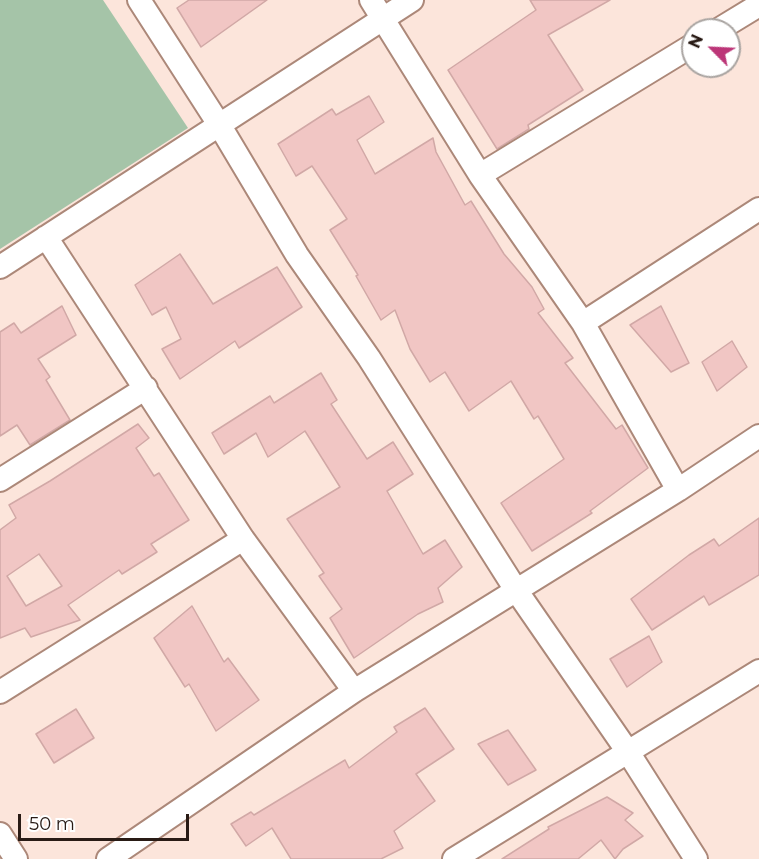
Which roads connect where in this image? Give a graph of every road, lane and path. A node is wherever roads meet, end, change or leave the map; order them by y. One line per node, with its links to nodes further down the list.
1 (139, 0): 7 (street)
2 (412, 0): 4 (street)
3 (759, 5): 5 (street)
4 (377, 9): 7 (street); 8 (street)
5 (738, 18)
6 (681, 52): 8 (street)
7 (220, 126): 10 (street); 18 (street)
8 (480, 175): 12 (street)
9 (759, 209): 12 (street)
10 (46, 237): 11 (street); 13 (street)
11 (0, 267)
12 (583, 323): 16 (street)
13 (146, 388): 15 (street); 17 (street)
14 (759, 436): 16 (street)
15 (0, 480)
16 (678, 490): 18 (street)
17 (243, 539): 20 (street); 21 (street)
18 (516, 590): 20 (street); 22 (street)
19 (759, 670): 22 (street)
20 (354, 690): 25 (street)
21 (0, 692)
22 (628, 752): 26 (street); 27 (street)
23 (0, 834): 24 (street)
24 (16, 859)
25 (108, 859)
26 (454, 859)
27 (696, 859)

